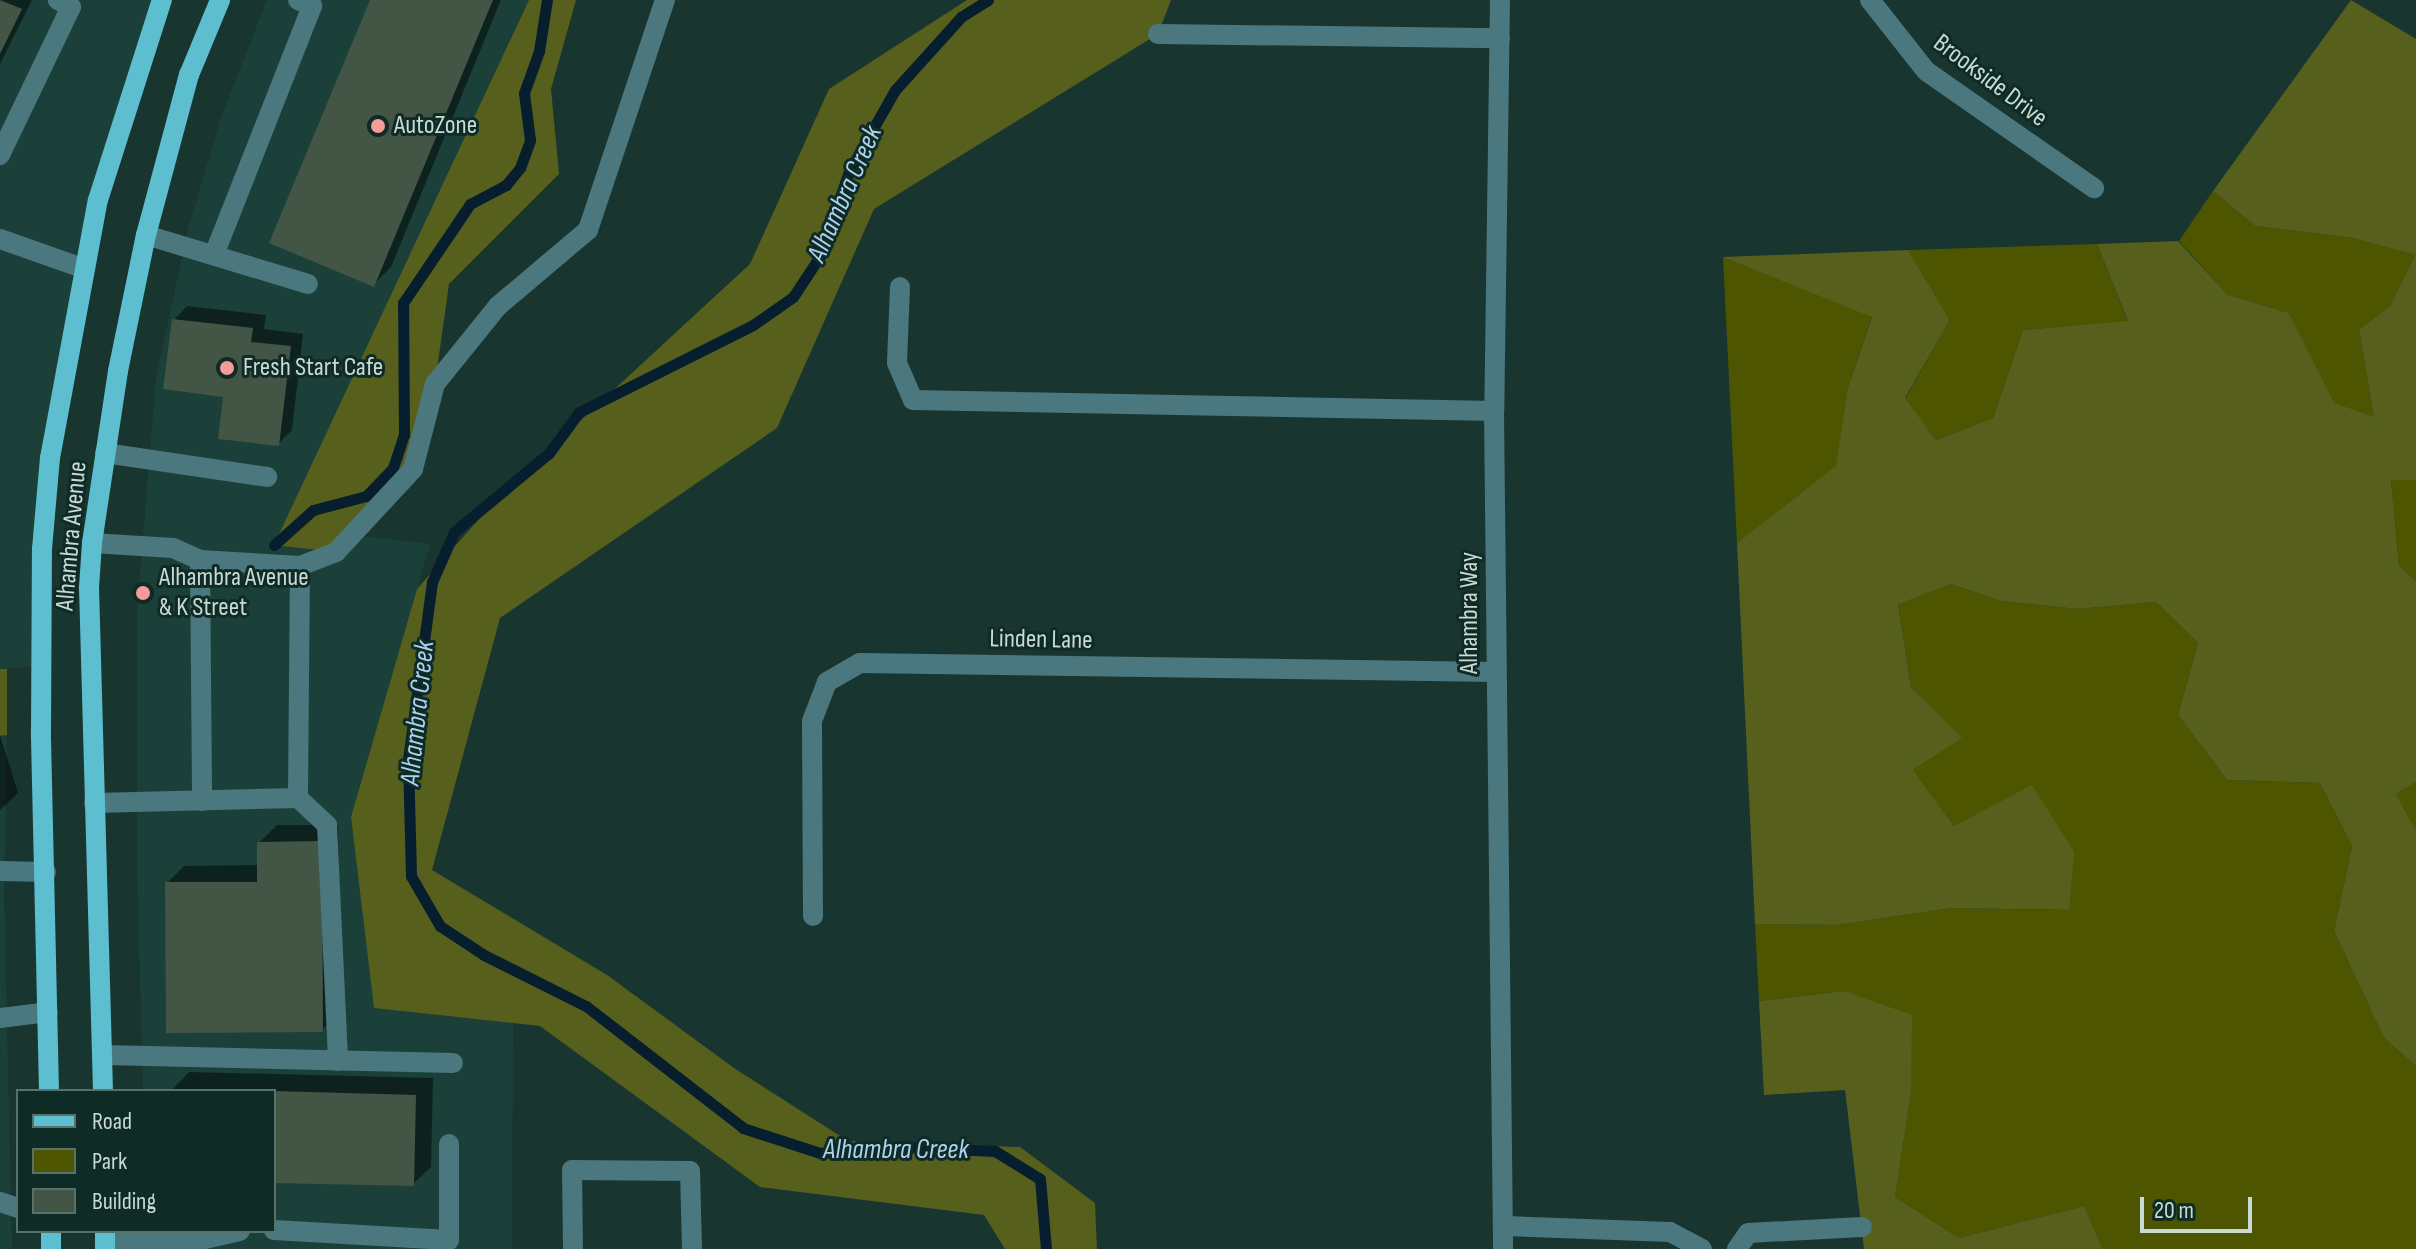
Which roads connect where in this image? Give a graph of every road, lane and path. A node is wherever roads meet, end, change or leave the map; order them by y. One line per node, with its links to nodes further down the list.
1 (58, 0): 10 (street)
2 (162, 0): 15 (main road, Alhambra Avenue)
3 (220, 0): 12 (main road, Alhambra Avenue)
4 (665, 0): 23 (street)
5 (1500, 0): 9 (street, Alhambra Way)
6 (1870, 0): 11 (street, Brookside Drive)
7 (308, 2): 14 (street)
8 (1158, 34): 9 (street)
9 (1500, 38): 18 (street, Alhambra Way)
10 (0, 155)
11 (2094, 188)
12 (146, 235): 14 (street); 19 (main road, Alhambra Avenue)
13 (0, 239): 15 (street)
14 (214, 255): 16 (street)
15 (85, 269): 29 (main road, Alhambra Avenue)
16 (308, 284)
17 (900, 287): 18 (street)
18 (1494, 411): 24 (street, Alhambra Way)
19 (105, 453): 20 (street); 21 (main road, Alhambra Avenue)
20 (267, 477)
21 (92, 543): 22 (street); 27 (main road, Alhambra Avenue)
22 (200, 560): 23 (street); 26 (street)
23 (300, 566): 25 (street)
24 (1496, 672): 30 (street, Linden Lane); 39 (street, Alhambra Way)
25 (298, 798): 26 (street); 34 (street)
26 (202, 801): 27 (street)
27 (94, 803): 33 (main road, Alhambra Avenue)
28 (0, 871): 29 (street)
29 (46, 872): 31 (main road, Alhambra Avenue)
30 (813, 916)
31 (48, 1012): 32 (street); 36 (main road, Alhambra Avenue)
32 (0, 1018)
33 (103, 1055): 34 (street); 37 (main road, Alhambra Avenue)
34 (338, 1061): 35 (street)
35 (453, 1063)
36 (49, 1089)
37 (103, 1089)
38 (449, 1144): 41 (street)
39 (1504, 1226): 46 (street, Alhambra Way); 47 (street)
40 (1862, 1227): 48 (street)
41 (276, 1230)
42 (231, 1233): 43 (street)
43 (105, 1241)
44 (573, 1249): 45 (street)
45 (692, 1249)
46 (1503, 1249)
47 (1702, 1249)
48 (1737, 1249)

